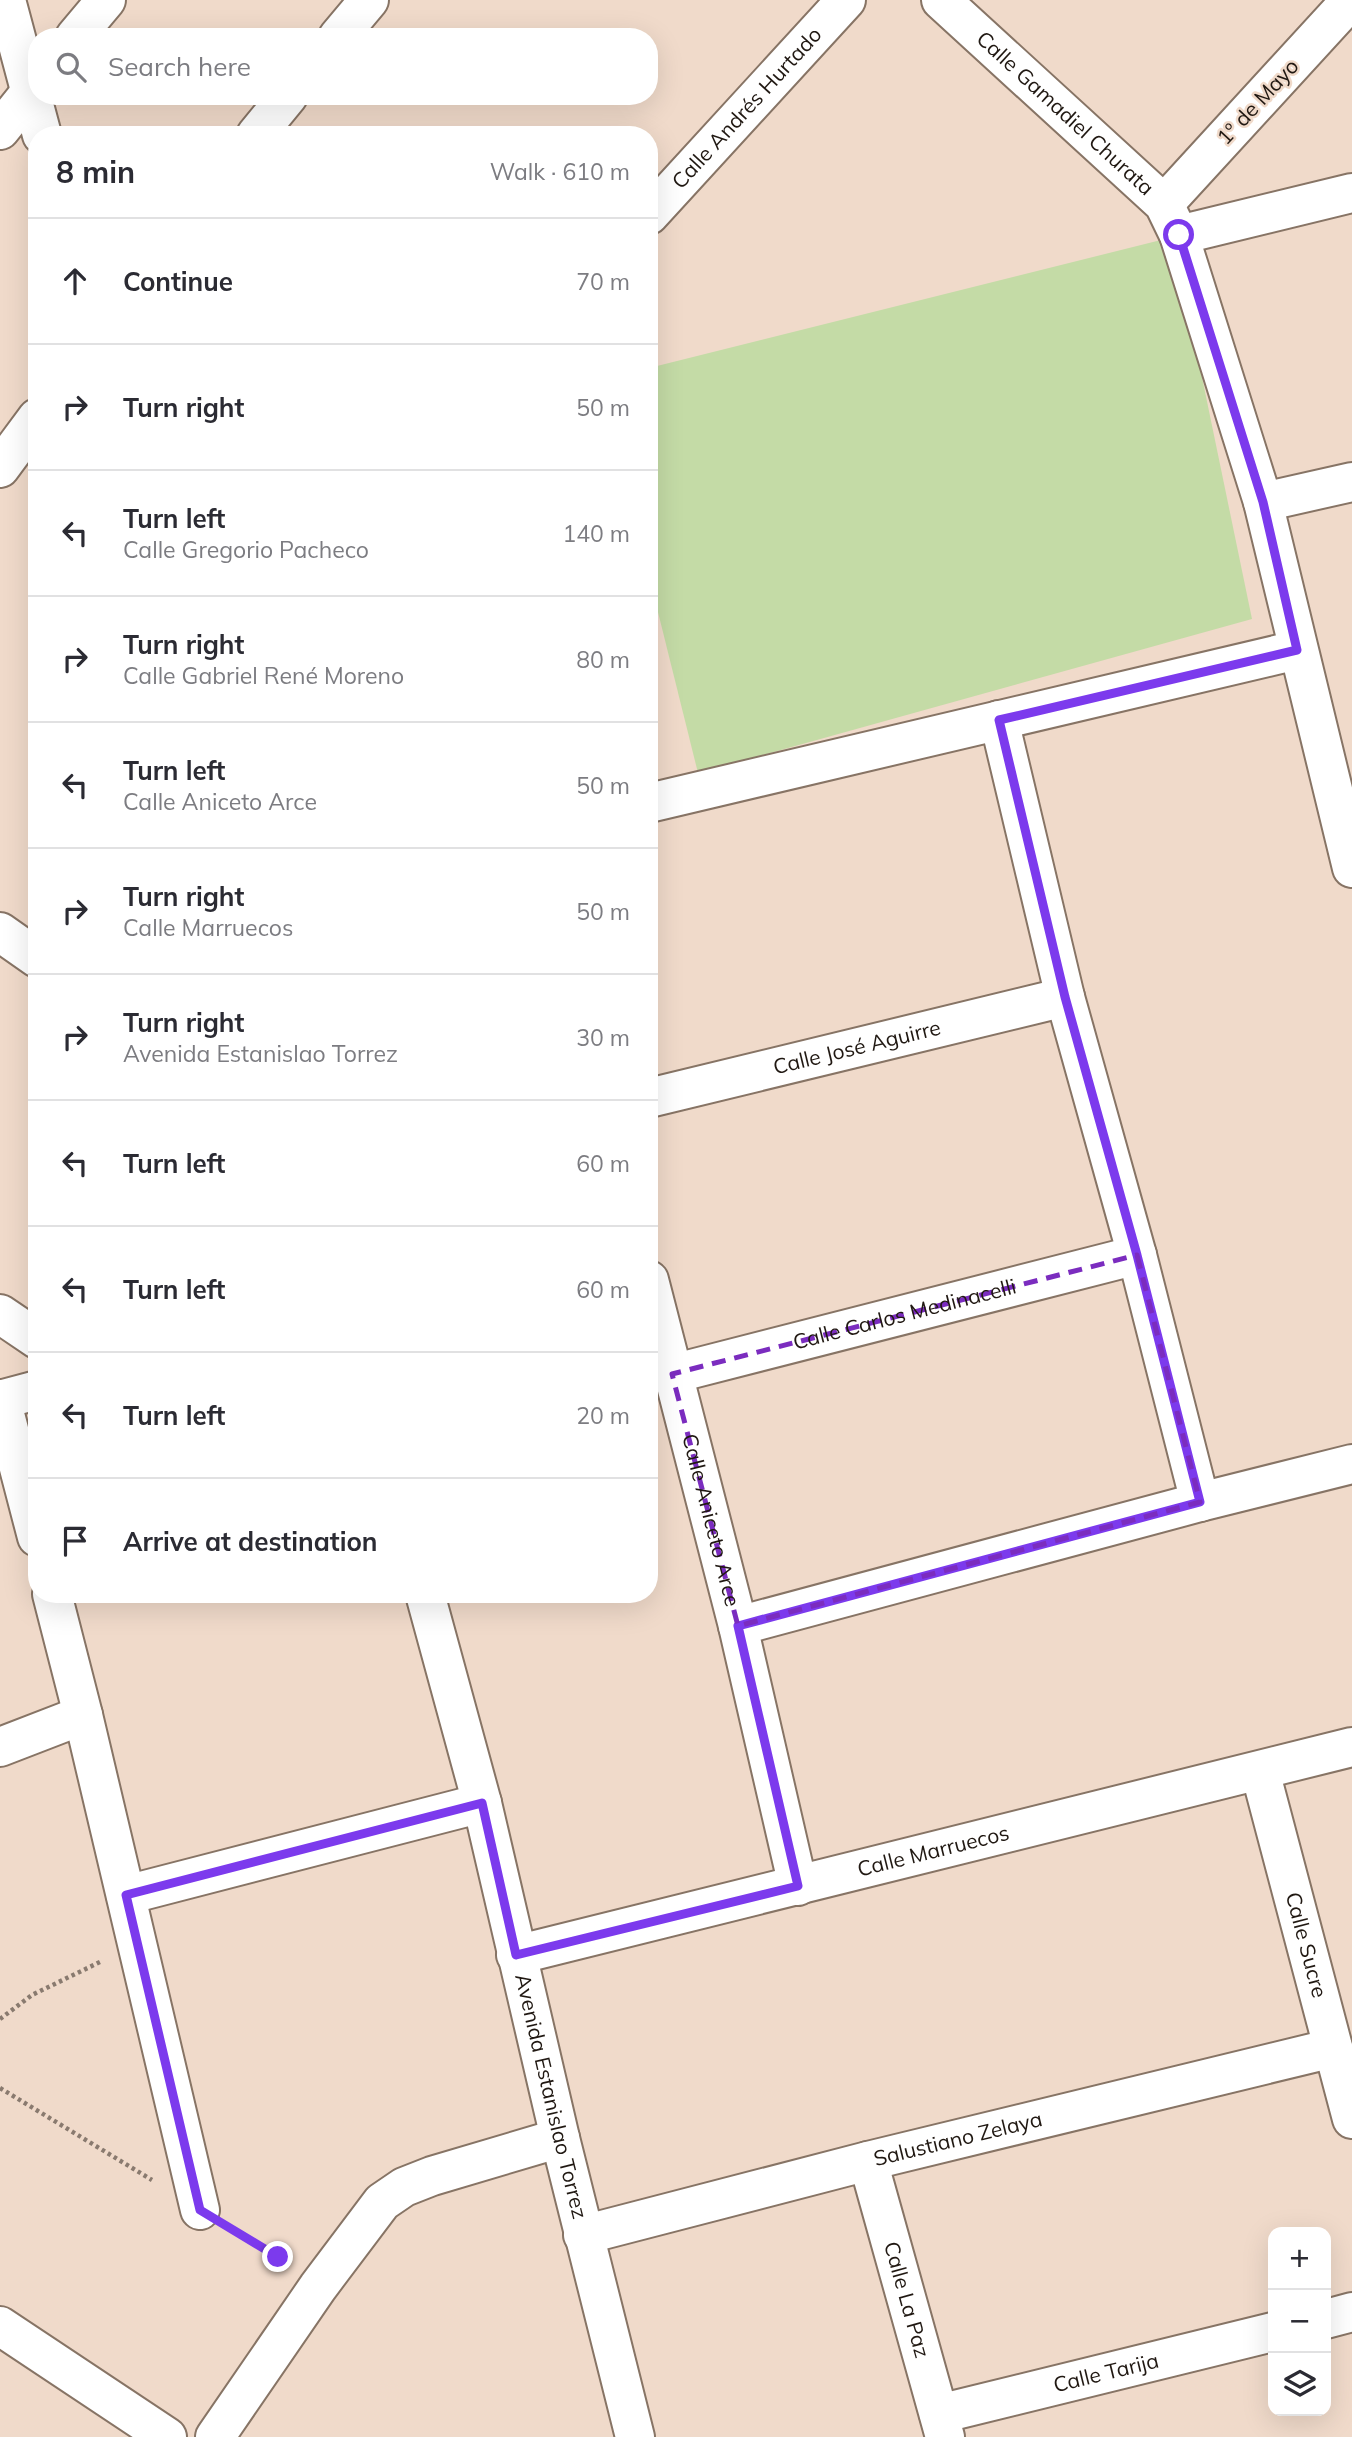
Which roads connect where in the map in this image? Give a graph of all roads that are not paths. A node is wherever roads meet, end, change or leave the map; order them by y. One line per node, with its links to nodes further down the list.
1 (6, 0): 9 (street)
2 (106, 0): 7 (street)
3 (369, 0): 8 (street)
4 (846, 0): 15 (street, Calle Andrés Hurtado)
5 (941, 0): 16 (street, Calle Gamadiel Churata)
6 (1352, 0): 16 (street, 1º de Mayo)
7 (83, 28)
8 (346, 28)
9 (28, 68)
10 (28, 95): 13 (street)
11 (37, 105): 12 (street)
12 (40, 126)
13 (0, 130)
14 (1352, 193): 16 (street)
15 (658, 205)
16 (1171, 220): 20 (street)
17 (28, 430): 18 (street)
18 (0, 468)
19 (1352, 482): 20 (street)
20 (1263, 502): 21 (street)
21 (1297, 650): 22 (street); 24 (street)
22 (999, 720): 23 (street); 27 (street)
23 (658, 801)
24 (1352, 867)
25 (0, 932): 26 (street)
26 (28, 952)
27 (1065, 997): 28 (street, Calle José Aguirre); 29 (street)
28 (658, 1096)
29 (1137, 1255): 33 (street, Calle Carlos Medinacelli); 37 (street)
30 (0, 1314): 32 (street)
31 (658, 1317): 33 (street, Calle Aniceto Arce)
32 (28, 1333)
33 (672, 1374): 41 (street, Calle Aniceto Arce)
34 (28, 1392): 35 (street)
35 (0, 1399): 38 (street)
36 (1352, 1464): 37 (street)
37 (1200, 1502): 41 (street)
38 (28, 1503)
39 (53, 1603): 42 (street)
40 (427, 1603): 46 (street, Avenida Estanislao Torrez)
41 (738, 1626): 47 (street, Calle Aniceto Arce)
42 (83, 1715): 43 (street); 48 (street)
43 (0, 1747)
44 (1352, 1747): 45 (street, Calle Marruecos)
45 (1260, 1771): 47 (street, Calle Marruecos); 50 (street, Calle Sucre)
46 (482, 1803): 48 (street); 49 (street, Avenida Estanislao Torrez)
47 (798, 1886): 49 (street, Calle Marruecos)
48 (126, 1895): 54 (street)
49 (516, 1955): 52 (street, Avenida Estanislao Torrez)
50 (1333, 2048): 51 (street, Calle Sucre); 53 (street, Salustiano Zelaya)
51 (1352, 2119)
52 (560, 2138): 55 (street, Avenida Estanislao Torrez); 62 (street)
53 (869, 2161): 55 (street, Salustiano Zelaya); 60 (street, Calle La Paz)
54 (200, 2210)
55 (583, 2235): 63 (street, Avenida Estanislao Torrez)
56 (1352, 2312): 57 (street)
57 (1331, 2318)
58 (0, 2326): 61 (street)
59 (1268, 2333): 60 (street, Calle Tarija)
60 (942, 2426)
61 (167, 2437)
62 (215, 2437)
63 (635, 2437)

